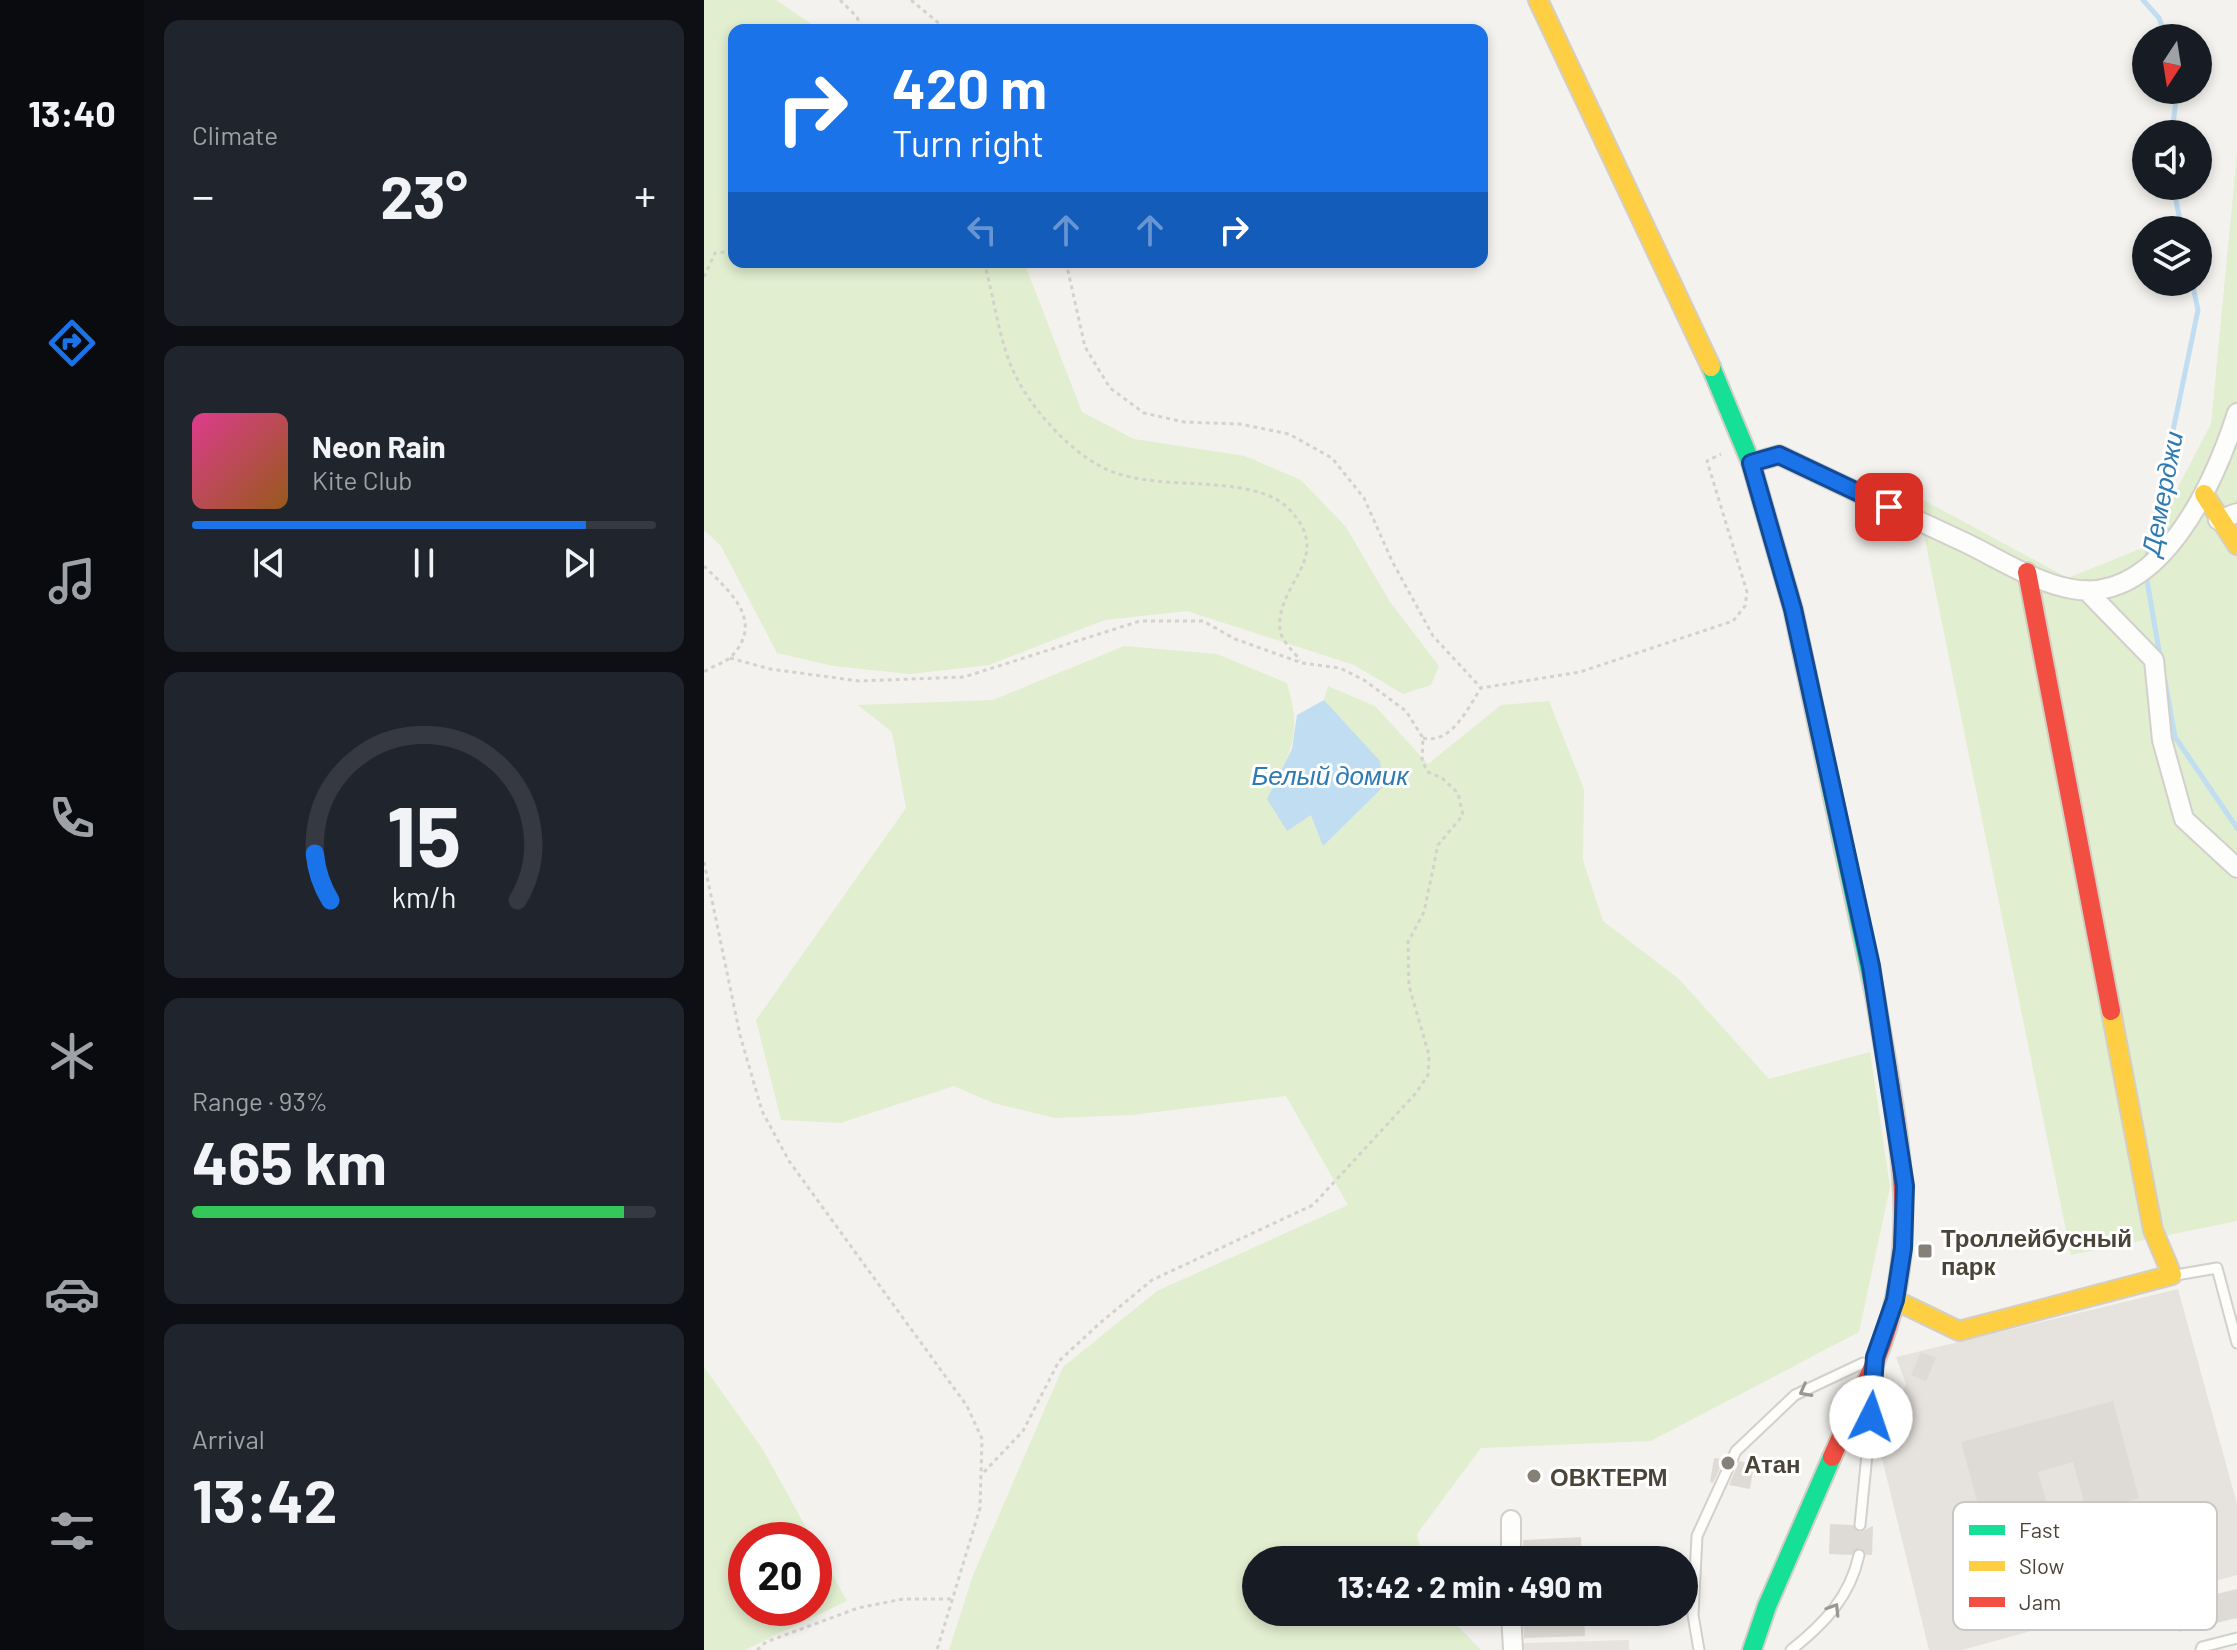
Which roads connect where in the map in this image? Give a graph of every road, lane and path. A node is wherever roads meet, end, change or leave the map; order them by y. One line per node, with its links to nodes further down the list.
1 (840, 0): 4 (path)
2 (911, 0): 5 (path)
3 (1538, 0): 11 (main road)
4 (860, 24)
5 (940, 24)
6 (728, 252): 9 (path)
7 (986, 268): 21 (path)
8 (1067, 268): 23 (path)
9 (704, 277)
10 (2237, 413): 13 (street)
11 (1743, 443): 12 (main road); 23 (path)
12 (1751, 463): 18 (street); 28 (main road)
13 (2204, 494): 15 (main road); 19 (street)
14 (2237, 513): 15 (street)
15 (2218, 520): 16 (main road)
16 (2237, 545)
17 (704, 566): 20 (path)
18 (2027, 572): 19 (street); 27 (main road)
19 (2086, 590): 26 (street)
20 (730, 658): 21 (path); 22 (path)
21 (1302, 663): 24 (path)
22 (704, 672)
23 (1481, 688): 24 (path)
24 (1423, 738): 31 (path)
25 (704, 862): 31 (path)
26 (2237, 868)
27 (2172, 1275): 28 (main road); 29 (lane)
28 (1895, 1300): 30 (main road)
29 (2237, 1343)
30 (1875, 1357): 33 (lane); 42 (lane, one-way to 42); 43 (main road)
31 (984, 1472): 36 (path)
32 (1511, 1520): 34 (street)
33 (1860, 1525)
34 (1511, 1546)
35 (1859, 1555): 44 (lane, one-way to 35)
36 (955, 1599): 39 (path); 40 (path)
37 (1512, 1626): 41 (street)
38 (2237, 1638): 45 (lane)
39 (757, 1650)
40 (937, 1650)
41 (1513, 1650)
42 (1699, 1650)
43 (1752, 1650)
44 (1791, 1650)
45 (2201, 1650)

